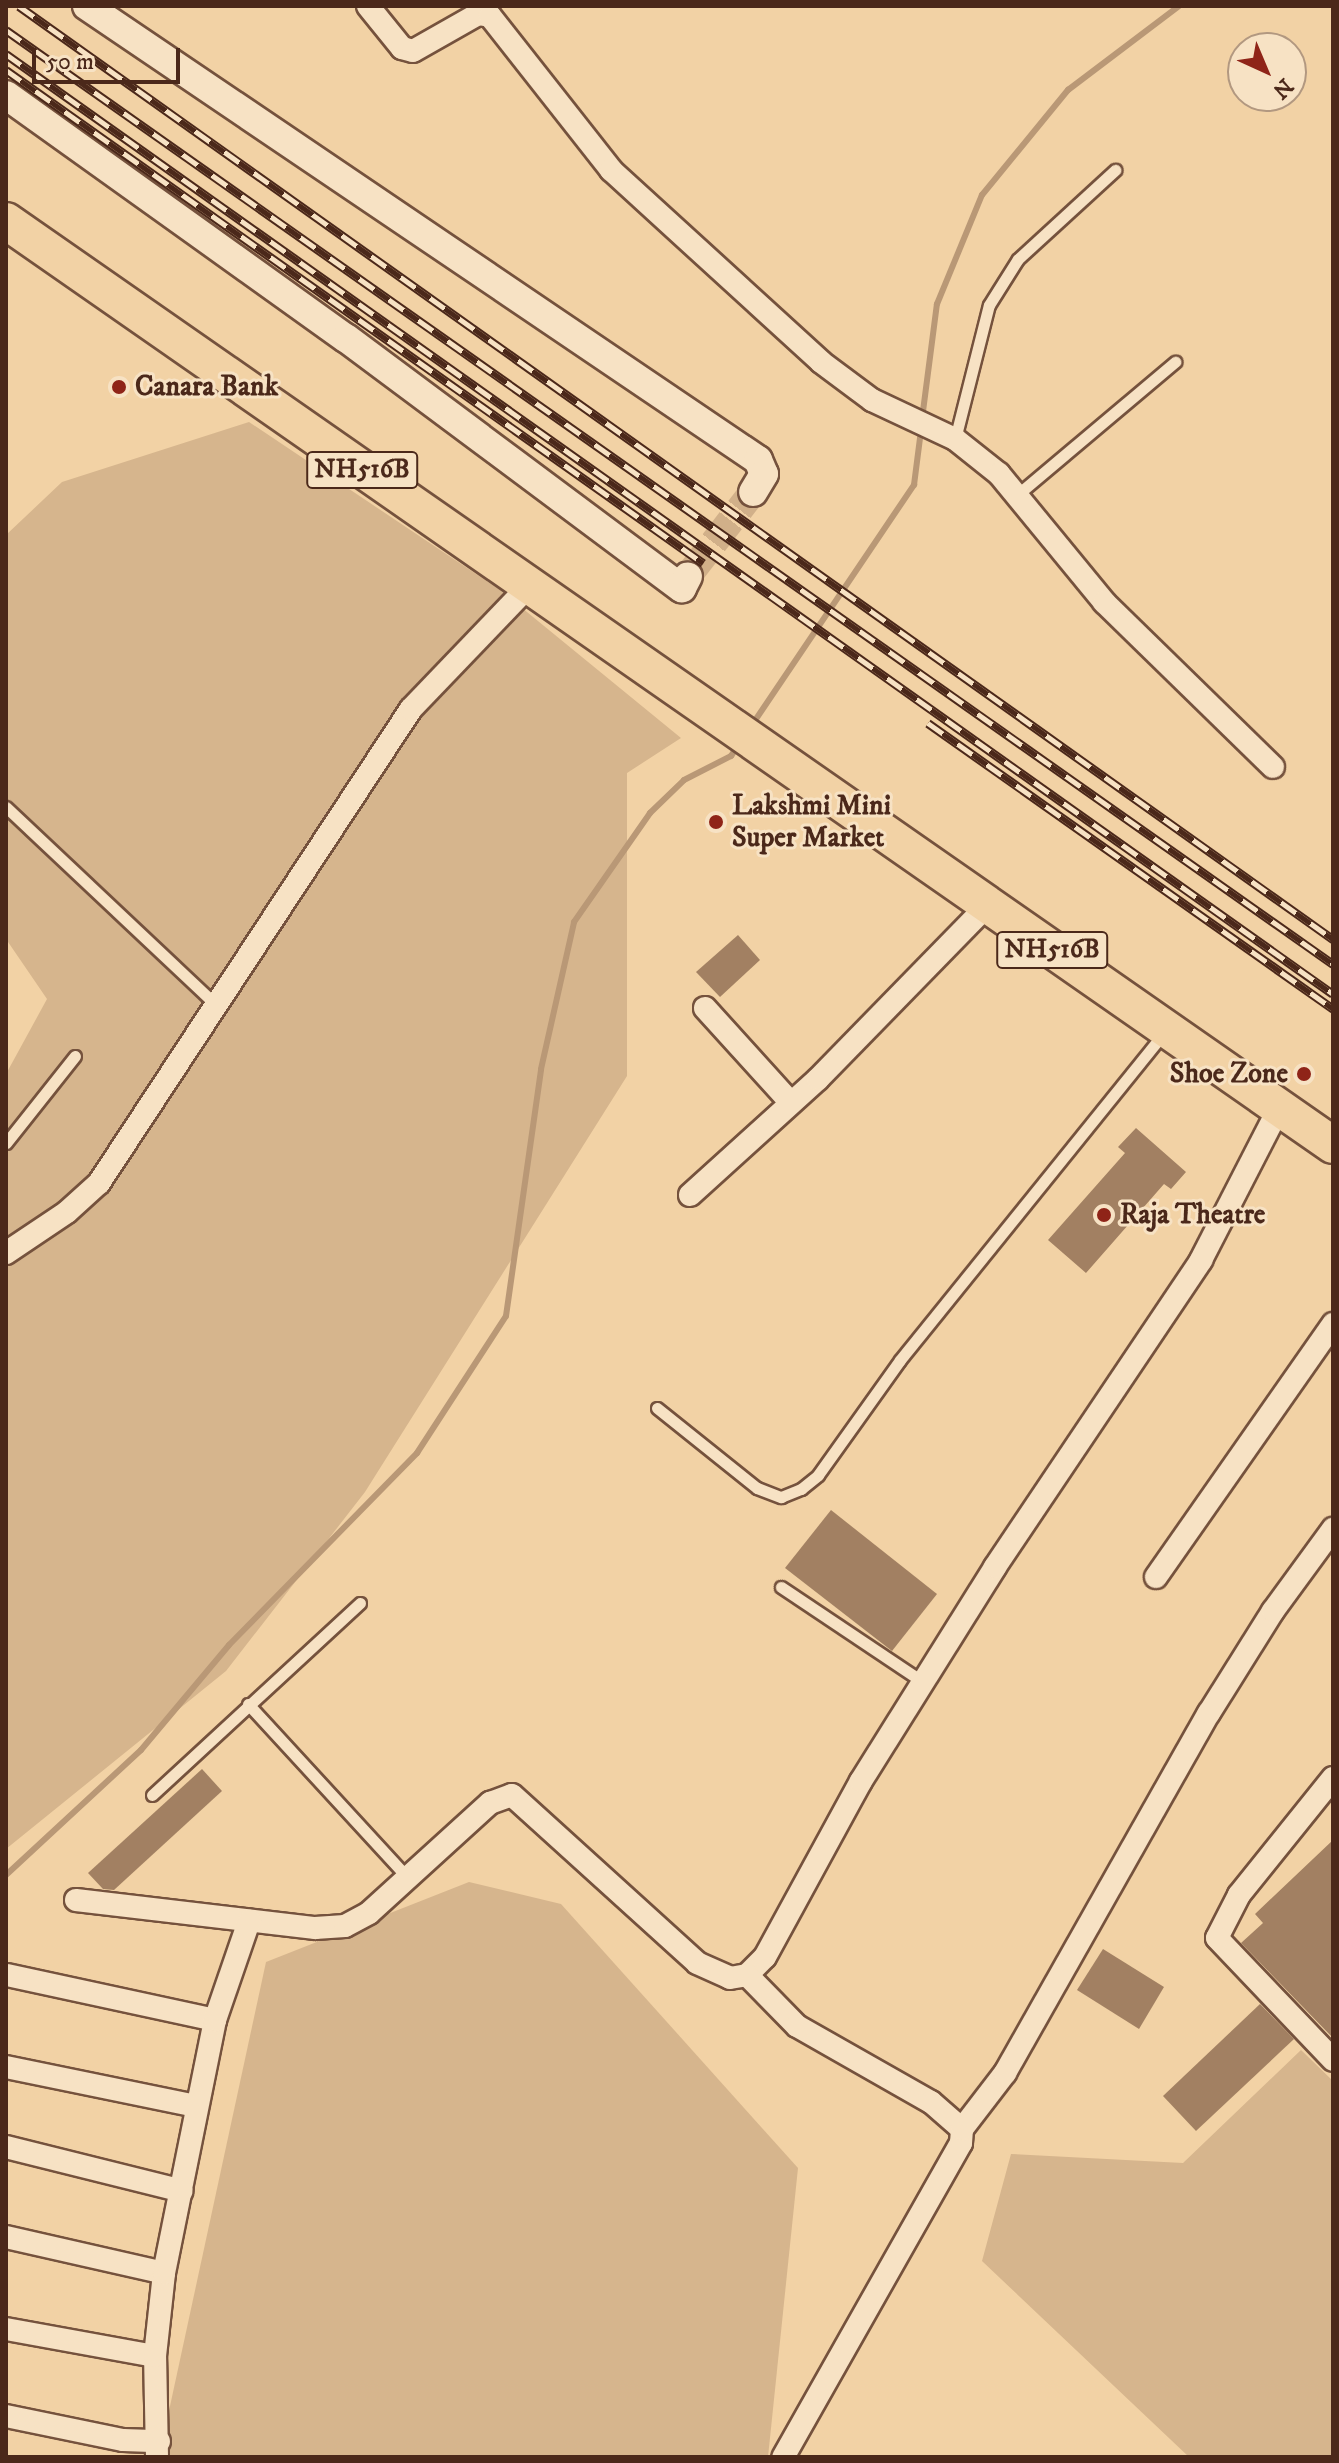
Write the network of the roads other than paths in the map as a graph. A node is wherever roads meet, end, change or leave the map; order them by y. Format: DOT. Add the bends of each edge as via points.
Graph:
graph roads {
  1 [pos="87,6"];
  2 [pos="368,6"];
  3 [pos="6,95"];
  4 [pos="1115,170"];
  5 [pos="6,221"];
  6 [pos="1175,362"];
  7 [pos="946,435"];
  8 [pos="753,492"];
  9 [pos="1017,495"];
  10 [pos="688,576"];
  11 [pos="531,584"];
  12 [pos="1273,767"];
  13 [pos="6,807"];
  14 [pos="987,906"];
  15 [pos="219,1007"];
  16 [pos="705,1008"];
  17 [pos="1167,1029"];
  18 [pos="75,1056"];
  19 [pos="791,1103"];
  20 [pos="1279,1108"];
  21 [pos="6,1143"];
  22 [pos="1333,1145"];
  23 [pos="690,1195"];
  24 [pos="6,1253"];
  25 [pos="1333,1324"];
  26 [pos="657,1408"];
  27 [pos="1333,1529"];
  28 [pos="1156,1577"];
  29 [pos="781,1587"];
  30 [pos="360,1603"];
  31 [pos="923,1682"];
  32 [pos="248,1704"];
  33 [pos="1333,1778"];
  34 [pos="152,1795"];
  35 [pos="407,1877"];
  36 [pos="76,1900"];
  37 [pos="249,1921"];
  38 [pos="7,1975"];
  39 [pos="747,1975"];
  40 [pos="215,2020"];
  41 [pos="1333,2060"];
  42 [pos="6,2067"];
  43 [pos="196,2106"];
  44 [pos="962,2129"];
  45 [pos="6,2147"];
  46 [pos="182,2191"];
  47 [pos="6,2237"];
  48 [pos="164,2273"];
  49 [pos="6,2329"];
  50 [pos="155,2356"];
  51 [pos="6,2416"];
  52 [pos="158,2449"];
  53 [pos="783,2457"];
  1 -- 8 [label="street" via="758,460 764,474"];
  2 -- 7 [label="street" via="402,48 413,51 478,14 490,16 611,170 821,362 872,400"];
  3 -- 10 [label="street" via="682,588"];
  4 -- 7 [label="lane" via="1018,259 989,305"];
  5 -- 11 [label="highway, NH516B"];
  6 -- 9 [label="lane"];
  7 -- 9 [label="street"];
  9 -- 12 [label="street" via="1142,643"];
  11 -- 14 [label="highway, NH516B"];
  11 -- 15 [label="street" via="411,709"];
  13 -- 15 [label="lane"];
  14 -- 17 [label="highway, NH516B"];
  14 -- 19 [label="street"];
  15 -- 24 [label="street" via="99,1183"];
  16 -- 19 [label="street"];
  17 -- 20 [label="highway, NH516B"];
  17 -- 26 [label="lane" via="900,1360 818,1475 801,1489 781,1497 757,1488"];
  18 -- 21 [label="lane"];
  19 -- 23 [label="street"];
  20 -- 22 [label="highway, NH516B"];
  20 -- 31 [label="street" via="1201,1260 1114,1384"];
  25 -- 28 [label="street"];
  27 -- 44 [label="street" via="1209,1713 1005,2073"];
  29 -- 31 [label="lane"];
  30 -- 32 [label="lane"];
  31 -- 39 [label="street" via="861,1781 765,1957"];
  32 -- 34 [label="lane"];
  32 -- 35 [label="lane"];
  33 -- 41 [label="street" via="1239,1895 1217,1938"];
  35 -- 37 [label="street" via="369,1913 345,1926"];
  35 -- 39 [label="street" via="490,1803 512,1795 697,1963 730,1978"];
  36 -- 37 [label="street"];
  37 -- 40 [label="street"];
  38 -- 40 [label="street"];
  39 -- 44 [label="street" via="797,2026 931,2102"];
  40 -- 43 [label="street"];
  42 -- 43 [label="street"];
  43 -- 46 [label="street"];
  44 -- 53 [label="street" via="961,2143"];
  45 -- 46 [label="street"];
  46 -- 48 [label="street"];
  47 -- 48 [label="street"];
  48 -- 50 [label="street"];
  49 -- 50 [label="street"];
  50 -- 52 [label="street"];
  51 -- 52 [label="street"];
}
